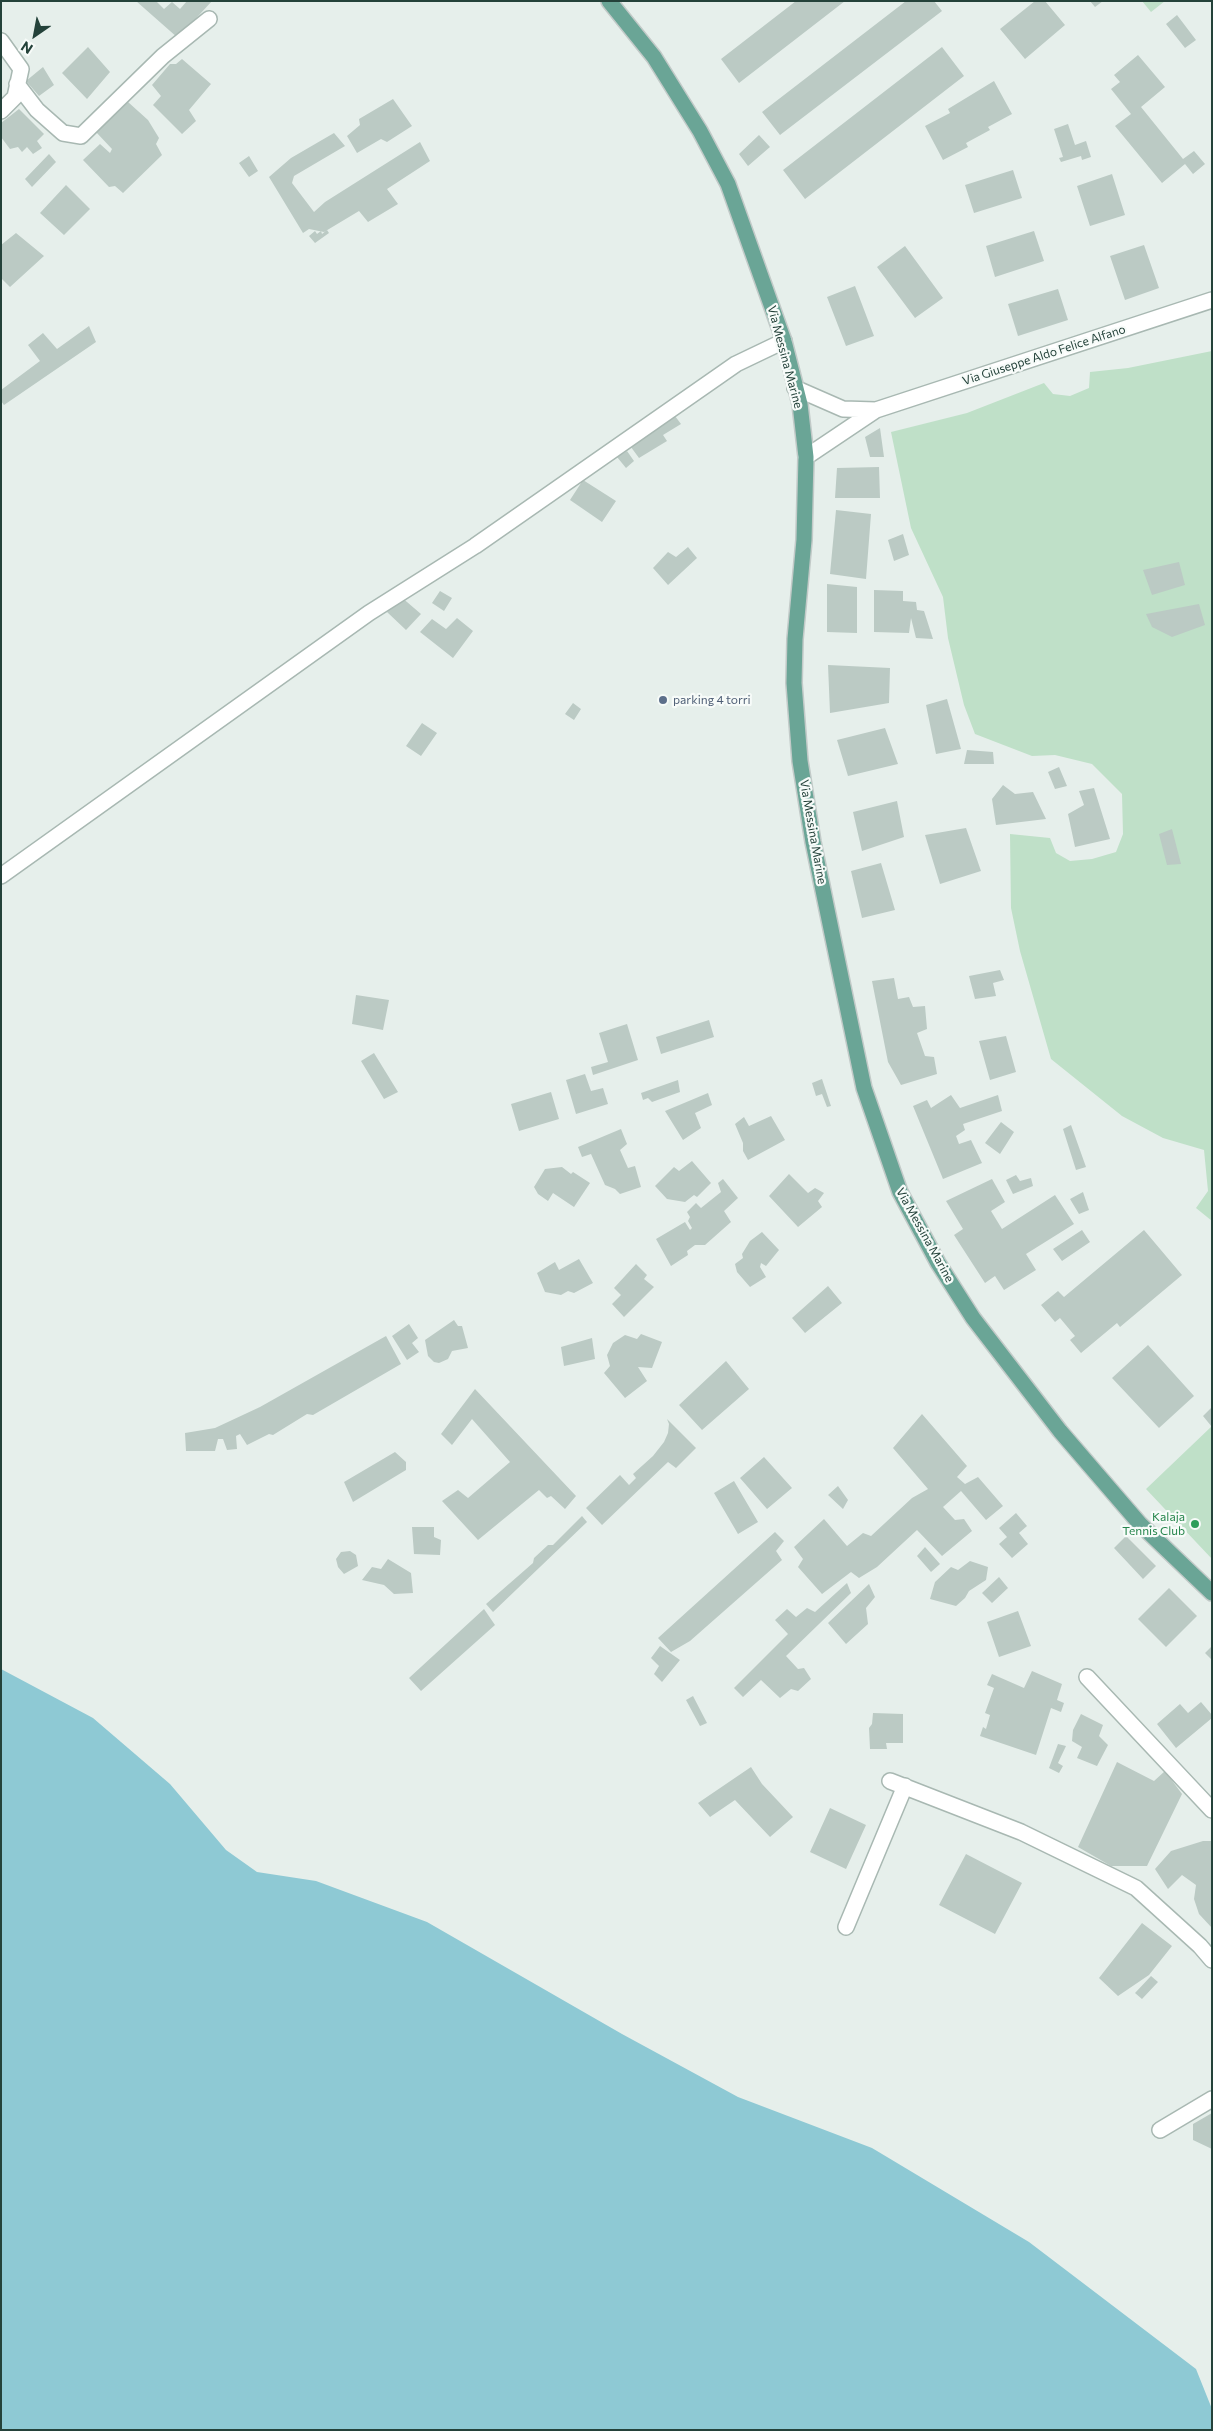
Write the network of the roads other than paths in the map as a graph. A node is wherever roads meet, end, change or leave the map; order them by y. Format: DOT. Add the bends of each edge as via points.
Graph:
graph roads {
  1 [pos="609,1"];
  2 [pos="209,19"];
  3 [pos="1,41"];
  4 [pos="18,84"];
  5 [pos="1,111"];
  6 [pos="1212,300"];
  7 [pos="784,341"];
  8 [pos="796,388"];
  9 [pos="876,410"];
  10 [pos="806,457"];
  11 [pos="1,876"];
  12 [pos="1212,1592"];
  13 [pos="1088,1677"];
  14 [pos="890,1781"];
  15 [pos="905,1786"];
  16 [pos="1212,1810"];
  17 [pos="846,1927"];
  18 [pos="1212,1960"];
  19 [pos="1212,2099"];
  20 [pos="1160,2130"];
  1 -- 7 [label="main road, Via Messina Marine" via="654,57 728,184"];
  2 -- 4 [label="street" via="163,56 81,136 63,133 37,110"];
  3 -- 4 [label="street" via="21,69"];
  4 -- 5 [label="street" via="15,97"];
  6 -- 9 [label="street, Via Giuseppe Aldo Felice Alfano"];
  7 -- 8 [label="main road, Via Messina Marine"];
  7 -- 11 [label="street" via="736,364 475,546 369,613"];
  8 -- 9 [label="street, Via Giuseppe Aldo Felice Alfano" via="843,409"];
  8 -- 10 [label="main road, Via Messina Marine"];
  9 -- 10 [label="street, Via Giuseppe Aldo Felice Alfano"];
  10 -- 12 [label="main road, Via Messina Marine" via="804,540 795,639 800,761 813,842 864,1088 900,1192 972,1318 1060,1431 1140,1524"];
  13 -- 16 [label="street"];
  14 -- 15 [label="street"];
  15 -- 17 [label="street"];
  15 -- 18 [label="street" via="1021,1832 1136,1888"];
  19 -- 20 [label="street"];
}
